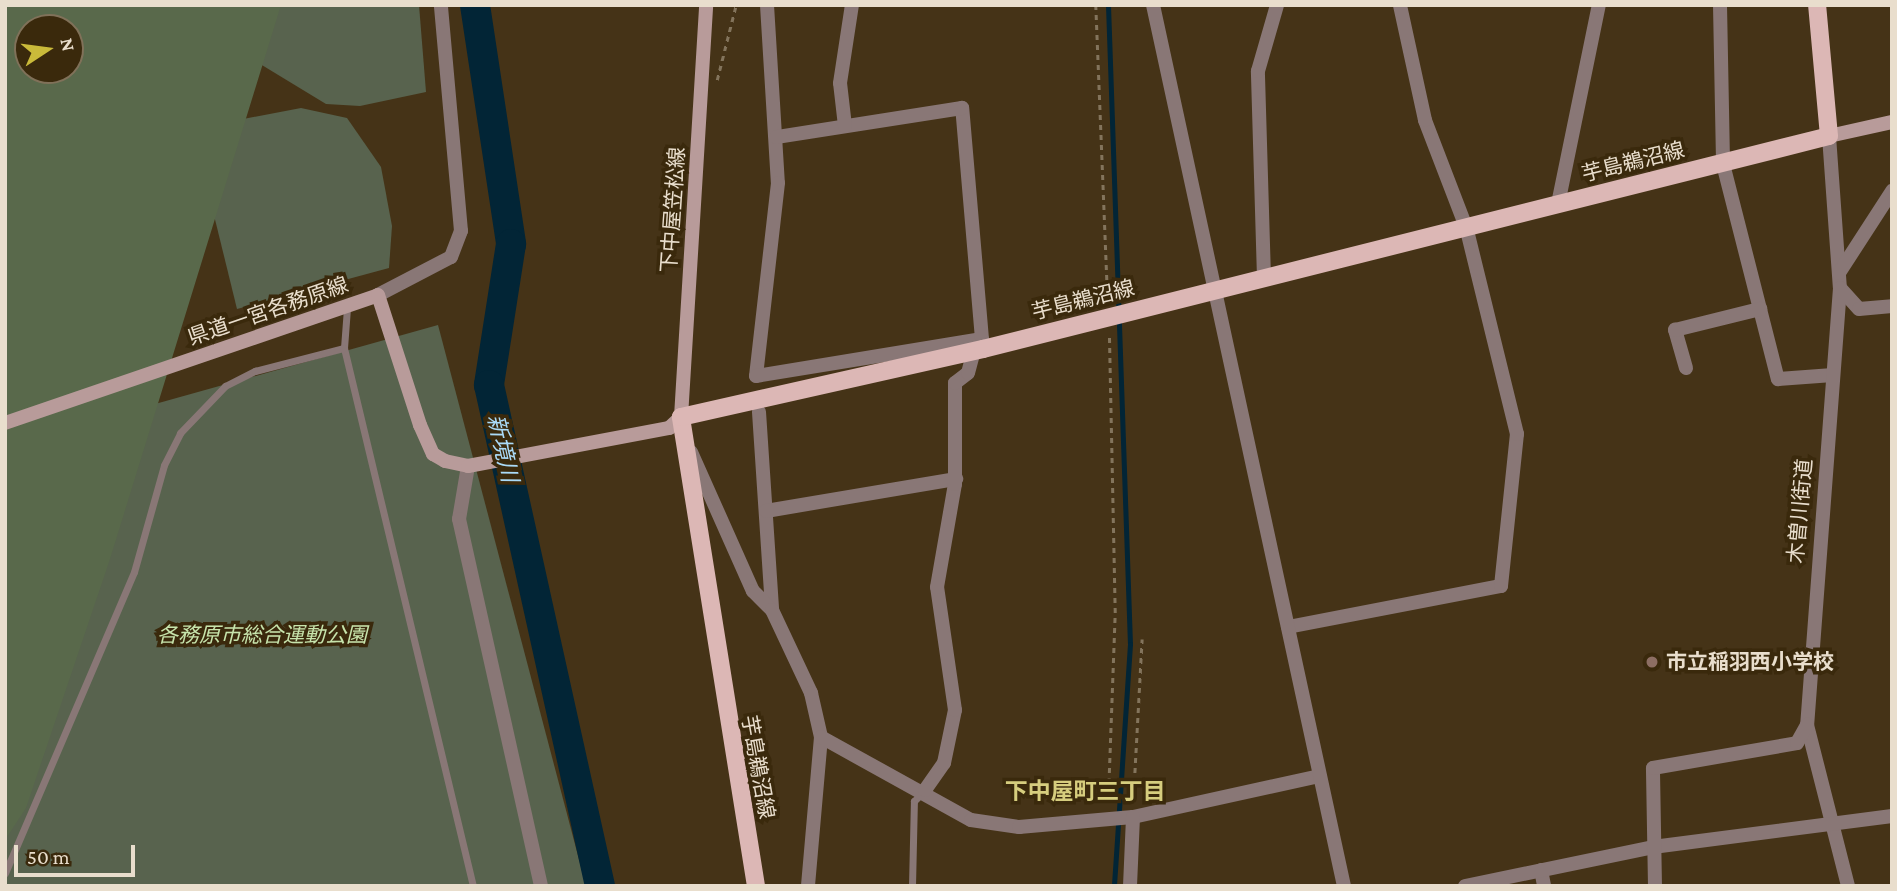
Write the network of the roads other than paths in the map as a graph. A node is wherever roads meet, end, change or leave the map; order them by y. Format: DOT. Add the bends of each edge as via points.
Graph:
graph roads {
  1 [pos="441,5"];
  2 [pos="706,5"];
  3 [pos="766,5"];
  4 [pos="852,5"];
  5 [pos="1153,5"];
  6 [pos="1277,5"];
  7 [pos="1400,5"];
  8 [pos="1599,5"];
  9 [pos="1720,5"];
  10 [pos="1817,5"];
  11 [pos="1892,122"];
  12 [pos="845,127"];
  13 [pos="1829,136"];
  14 [pos="776,137"];
  15 [pos="1723,164"];
  16 [pos="1892,191"];
  17 [pos="1558,204"];
  18 [pos="1466,227"];
  19 [pos="1264,278"];
  20 [pos="1839,281"];
  21 [pos="1215,290"];
  22 [pos="378,295"];
  23 [pos="1892,306"];
  24 [pos="347,308"];
  25 [pos="1760,309"];
  26 [pos="980,346"];
  27 [pos="344,348"];
  28 [pos="1686,368"];
  29 [pos="1833,375"];
  30 [pos="759,412"];
  31 [pos="681,417"];
  32 [pos="5,423"];
  33 [pos="680,440"];
  34 [pos="468,466"];
  35 [pos="956,479"];
  36 [pos="766,511"];
  37 [pos="772,610"];
  38 [pos="1287,627"];
  39 [pos="1807,725"];
  40 [pos="821,737"];
  41 [pos="1320,776"];
  42 [pos="925,790"];
  43 [pos="1892,816"];
  44 [pos="1120,817"];
  45 [pos="1831,824"];
  46 [pos="1653,847"];
  47 [pos="1541,870"];
  48 [pos="5,873"];
  49 [pos="473,886"];
  50 [pos="541,886"];
  51 [pos="756,886"];
  52 [pos="808,886"];
  53 [pos="912,886"];
  54 [pos="1130,886"];
  55 [pos="1344,886"];
  56 [pos="1465,886"];
  57 [pos="1544,886"];
  58 [pos="1655,886"];
  59 [pos="1849,886"];
  1 -- 22 [label="street" via="461,231 451,257"];
  2 -- 31 [label="main road, 下中屋笠松線"];
  3 -- 14 [label="street" via="768,89"];
  4 -- 12 [label="street" via="840,83"];
  5 -- 21 [label="street"];
  6 -- 19 [label="street" via="1258,71"];
  7 -- 18 [label="street" via="1425,120"];
  8 -- 17 [label="street"];
  9 -- 15 [label="street"];
  10 -- 13 [label="main road"];
  11 -- 13 [label="main road"];
  12 -- 14 [label="street"];
  12 -- 26 [label="street" via="962,108"];
  13 -- 15 [label="main road, 芋島鵜沼線"];
  13 -- 20 [label="street, 木曽川街道"];
  14 -- 26 [label="street" via="779,183 756,376"];
  15 -- 17 [label="main road, 芋島鵜沼線"];
  15 -- 25 [label="street"];
  16 -- 20 [label="street"];
  17 -- 18 [label="main road, 芋島鵜沼線"];
  18 -- 19 [label="main road, 芋島鵜沼線"];
  18 -- 38 [label="street" via="1517,434 1501,586"];
  19 -- 21 [label="main road, 芋島鵜沼線"];
  20 -- 23 [label="street" via="1859,309"];
  20 -- 29 [label="street, 木曽川街道"];
  21 -- 26 [label="main road, 芋島鵜沼線"];
  21 -- 38 [label="street"];
  22 -- 24 [label="main road, 県道一宮各務原線"];
  22 -- 34 [label="main road, 県道一宮各務原線" via="433,454"];
  24 -- 27 [label="lane" via="341,323"];
  24 -- 32 [label="main road, 県道一宮各務原線"];
  25 -- 28 [label="street" via="1675,330"];
  25 -- 29 [label="street" via="1778,379"];
  26 -- 31 [label="main road, 芋島鵜沼線"];
  26 -- 35 [label="street" via="968,373 956,383"];
  27 -- 48 [label="lane" via="235,381 180,433 164,465 134,572"];
  27 -- 49 [label="lane"];
  29 -- 39 [label="street, 木曽川街道"];
  30 -- 36 [label="street"];
  31 -- 33 [label="main road, 芋島鵜沼線"];
  31 -- 34 [label="main road, 県道一宮各務原線" via="669,428 589,447"];
  33 -- 37 [label="street" via="753,591"];
  33 -- 51 [label="main road, 芋島鵜沼線"];
  34 -- 50 [label="street" via="459,519"];
  35 -- 36 [label="street"];
  35 -- 42 [label="street" via="937,587 955,710 944,763"];
  36 -- 37 [label="street"];
  37 -- 40 [label="street" via="806,678"];
  38 -- 41 [label="street"];
  39 -- 45 [label="street, 木曽川街道"];
  39 -- 46 [label="street" via="1797,743 1653,768"];
  40 -- 42 [label="street"];
  40 -- 52 [label="street"];
  41 -- 44 [label="street"];
  41 -- 55 [label="street"];
  42 -- 44 [label="street" via="971,820 1019,827"];
  42 -- 53 [label="lane" via="914,801"];
  43 -- 45 [label="street"];
  44 -- 54 [label="street"];
  45 -- 46 [label="street"];
  45 -- 59 [label="street, 木曽川街道"];
  46 -- 47 [label="street"];
  46 -- 58 [label="street"];
  47 -- 56 [label="street"];
  47 -- 57 [label="street"];
}
